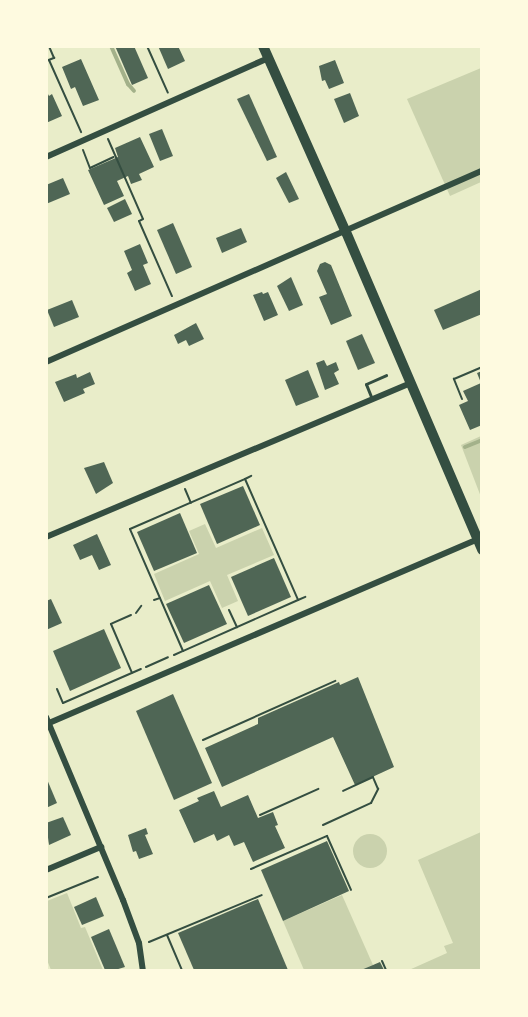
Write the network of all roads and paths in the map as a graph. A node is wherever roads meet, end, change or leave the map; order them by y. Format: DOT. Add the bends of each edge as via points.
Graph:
graph roads {
  1 [pos="49,46"];
  2 [pos="147,46"];
  3 [pos="262,46"];
  4 [pos="268,58"];
  5 [pos="48,61"];
  6 [pos="171,101"];
  7 [pos="104,131"];
  8 [pos="82,141"];
  9 [pos="115,156"];
  10 [pos="46,157"];
  11 [pos="482,171"];
  12 [pos="346,232"];
  13 [pos="176,306"];
  14 [pos="46,363"];
  15 [pos="482,367"];
  16 [pos="386,375"];
  17 [pos="411,383"];
  18 [pos="372,399"];
  19 [pos="462,399"];
  20 [pos="251,476"];
  21 [pos="245,479"];
  22 [pos="184,486"];
  23 [pos="191,502"];
  24 [pos="46,537"];
  25 [pos="479,545"];
  26 [pos="305,597"];
  27 [pos="160,598"];
  28 [pos="154,600"];
  29 [pos="298,600"];
  30 [pos="141,606"];
  31 [pos="229,610"];
  32 [pos="136,613"];
  33 [pos="131,615"];
  34 [pos="237,627"];
  35 [pos="183,651"];
  36 [pos="174,655"];
  37 [pos="168,657"];
  38 [pos="146,667"];
  39 [pos="141,669"];
  40 [pos="132,673"];
  41 [pos="335,681"];
  42 [pos="57,689"];
  43 [pos="48,720"];
  44 [pos="203,740"];
  45 [pos="318,789"];
  46 [pos="343,791"];
  47 [pos="260,815"];
  48 [pos="322,825"];
  49 [pos="101,847"];
  50 [pos="250,869"];
  51 [pos="46,870"];
  52 [pos="98,877"];
  53 [pos="351,891"];
  54 [pos="262,895"];
  55 [pos="46,898"];
  56 [pos="167,935"];
  57 [pos="148,942"];
  58 [pos="382,961"];
  59 [pos="143,970"];
  60 [pos="182,970"];
  61 [pos="386,970"];
  1 -- 5 [label="path" via="54,58"];
  2 -- 6 [label="path"];
  3 -- 4 [label="main road"];
  4 -- 6 [label="street"];
  4 -- 12 [label="main road"];
  5 -- 8 [label="path"];
  6 -- 7 [label="street"];
  7 -- 8 [label="street"];
  7 -- 9 [label="path"];
  8 -- 9 [label="path" via="90,168"];
  8 -- 10 [label="street"];
  9 -- 13 [label="path"];
  11 -- 12 [label="street"];
  12 -- 13 [label="street"];
  12 -- 17 [label="main road"];
  13 -- 14 [label="street"];
  15 -- 19 [label="path" via="453,380"];
  16 -- 18 [label="lane" via="366,384"];
  17 -- 18 [label="street"];
  17 -- 25 [label="main road"];
  18 -- 24 [label="street"];
  20 -- 21 [label="path"];
  21 -- 23 [label="path"];
  21 -- 29 [label="path"];
  22 -- 23 [label="path"];
  23 -- 27 [label="path" via="130,530"];
  25 -- 43 [label="street"];
  26 -- 29 [label="path"];
  27 -- 28 [label="path"];
  27 -- 35 [label="path"];
  29 -- 34 [label="path"];
  30 -- 32 [label="path"];
  31 -- 34 [label="path"];
  33 -- 40 [label="path" via="111,624"];
  34 -- 35 [label="path"];
  35 -- 36 [label="path"];
  37 -- 38 [label="path"];
  39 -- 40 [label="path"];
  40 -- 42 [label="path" via="63,703"];
  41 -- 44 [label="path"];
  43 -- 49 [label="street"];
  45 -- 47 [label="path"];
  46 -- 48 [label="path" via="373,777 378,789 370,803"];
  49 -- 51 [label="street"];
  49 -- 59 [label="street" via="139,943"];
  50 -- 53 [label="path" via="327,836"];
  52 -- 55 [label="path"];
  54 -- 56 [label="path"];
  56 -- 57 [label="path"];
  56 -- 60 [label="path"];
  58 -- 61 [label="path"];
}
